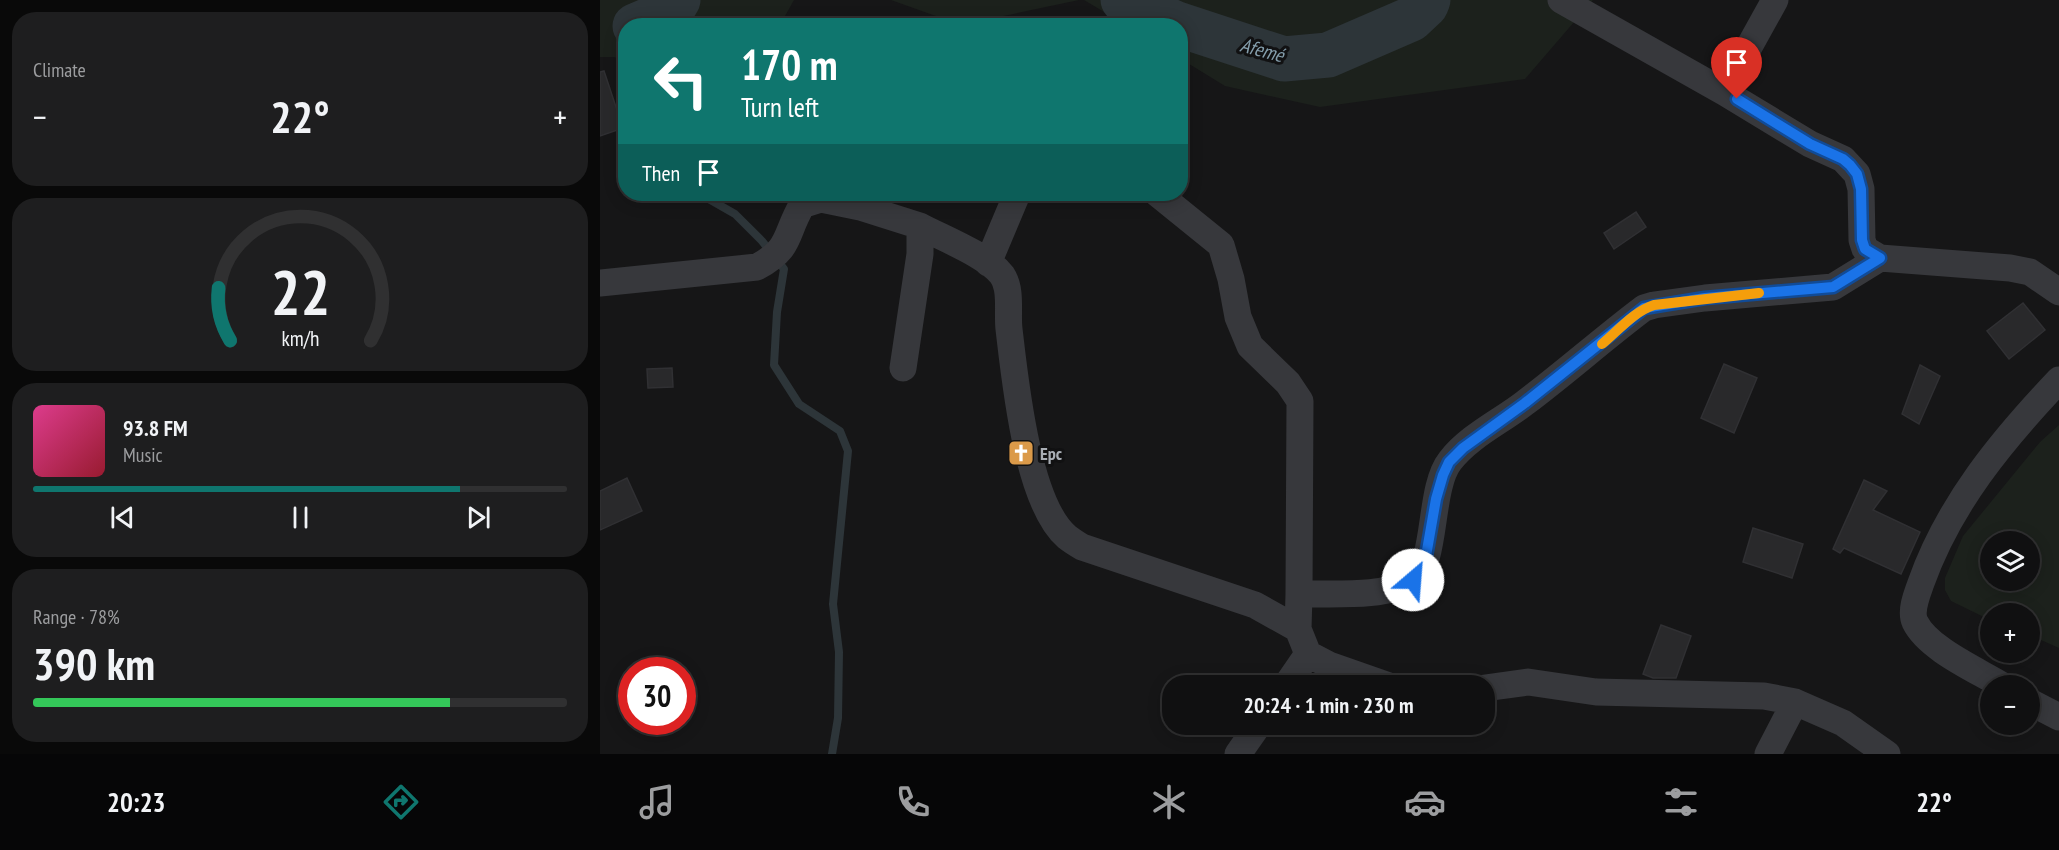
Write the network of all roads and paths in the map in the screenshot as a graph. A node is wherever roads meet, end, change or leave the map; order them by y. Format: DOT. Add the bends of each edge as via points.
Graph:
graph roads {
  1 [pos="1561,0"];
  2 [pos="1775,0"];
  3 [pos="1724,92"];
  4 [pos="815,201"];
  5 [pos="831,201"];
  6 [pos="1014,201"];
  7 [pos="1167,201"];
  8 [pos="920,226"];
  9 [pos="1880,258"];
  10 [pos="988,263"];
  11 [pos="600,283"];
  12 [pos="2059,292"];
  13 [pos="903,368"];
  14 [pos="2059,380"];
  15 [pos="1299,594"];
  16 [pos="1298,629"];
  17 [pos="1308,654"];
  18 [pos="1294,675"];
  19 [pos="1358,675"];
  20 [pos="1985,675"];
  21 [pos="1495,687"];
  22 [pos="1795,702"];
  23 [pos="2040,707"];
  24 [pos="2059,717"];
  25 [pos="1251,735"];
  26 [pos="1238,754"];
  27 [pos="1768,754"];
  28 [pos="1887,754"];
  1 -- 3 [label="street"];
  2 -- 3 [label="street"];
  3 -- 9 [label="street" via="1850,165 1861,189 1862,240 1865,249"];
  4 -- 11 [label="street" via="802,205 784,246 757,267"];
  5 -- 8 [label="street"];
  6 -- 10 [label="street"];
  7 -- 15 [label="street" via="1221,245 1238,317 1250,346 1288,383 1300,401"];
  8 -- 10 [label="street"];
  8 -- 13 [label="street" via="920,254"];
  9 -- 12 [label="street" via="2010,268 2030,272"];
  9 -- 15 [label="street" via="1833,287 1705,298 1644,308 1449,462 1436,499 1426,556 1421,572 1413,580 1371,592"];
  10 -- 16 [label="street" via="1007,285 1017,396 1040,494 1066,537 1082,547 1255,605"];
  14 -- 20 [label="street" via="1985,465 1944,528 1917,595 1914,619 1929,641"];
  15 -- 16 [label="street"];
  16 -- 17 [label="street"];
  17 -- 18 [label="street"];
  17 -- 19 [label="street"];
  21 -- 22 [label="street" via="1528,682 1596,692 1764,696"];
  22 -- 27 [label="street"];
  22 -- 28 [label="street" via="1843,723"];
  23 -- 24 [label="street"];
  25 -- 26 [label="street"];
}
